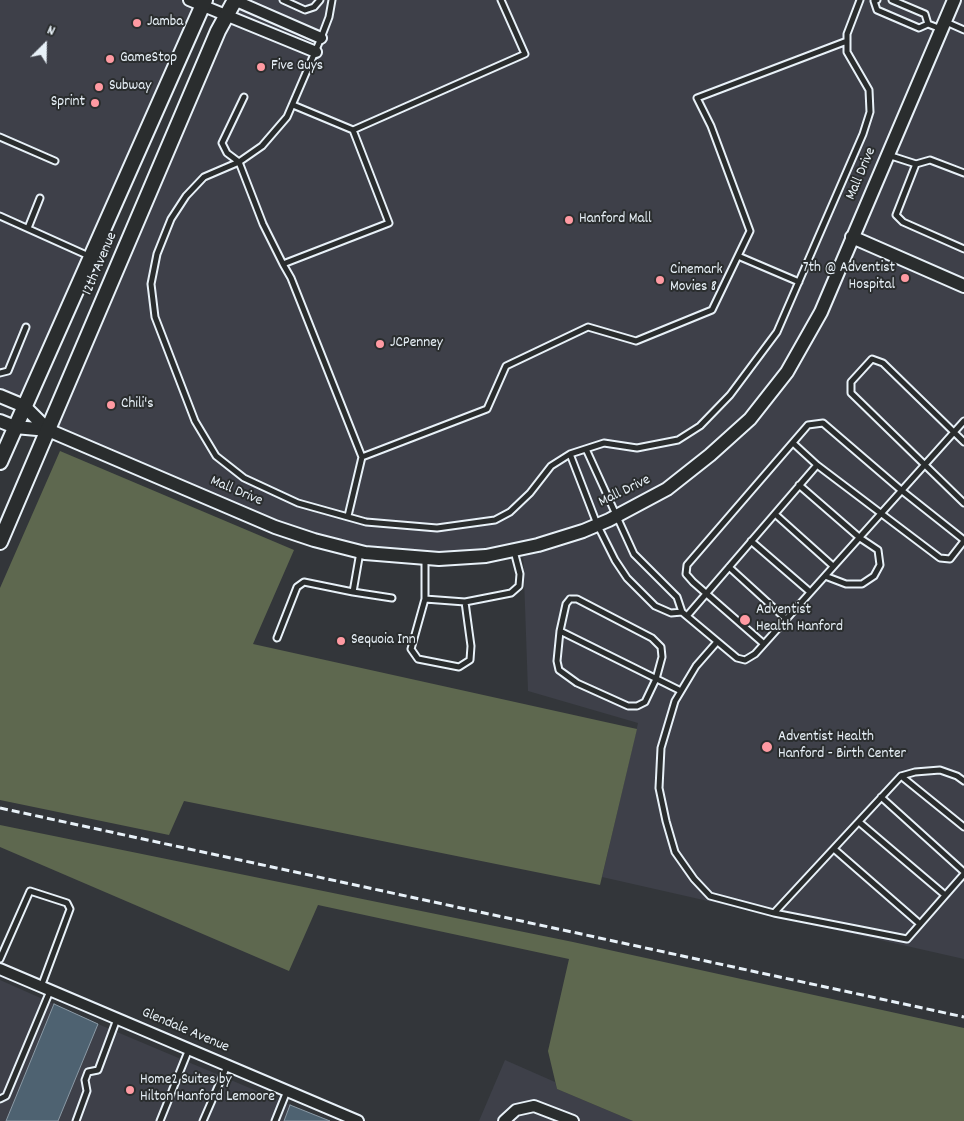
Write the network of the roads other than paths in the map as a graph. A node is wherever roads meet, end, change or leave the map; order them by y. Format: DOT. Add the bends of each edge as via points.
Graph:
graph roads {
  1 [pos="234,0"];
  2 [pos="283,0"];
  3 [pos="320,0"];
  4 [pos="332,0"];
  5 [pos="501,0"];
  6 [pos="860,0"];
  7 [pos="874,0"];
  8 [pos="892,0"];
  9 [pos="954,0"];
  10 [pos="198,2"];
  11 [pos="227,15"];
  12 [pos="928,24"];
  13 [pos="944,25"];
  14 [pos="964,30"];
  15 [pos="322,38"];
  16 [pos="847,41"];
  17 [pos="316,52"];
  18 [pos="244,97"];
  19 [pos="293,105"];
  20 [pos="353,130"];
  21 [pos="0,137"];
  22 [pos="888,155"];
  23 [pos="55,161"];
  24 [pos="239,162"];
  25 [pos="916,164"];
  26 [pos="964,173"];
  27 [pos="40,198"];
  28 [pos="0,216"];
  29 [pos="28,228"];
  30 [pos="852,237"];
  31 [pos="964,249"];
  32 [pos="738,256"];
  33 [pos="92,257"];
  34 [pos="283,264"];
  35 [pos="799,282"];
  36 [pos="964,286"];
  37 [pos="26,327"];
  38 [pos="0,373"];
  39 [pos="0,396"];
  40 [pos="24,406"];
  41 [pos="0,421"];
  42 [pos="964,421"];
  43 [pos="15,427"];
  44 [pos="48,430"];
  45 [pos="953,432"];
  46 [pos="793,442"];
  47 [pos="964,442"];
  48 [pos="586,449"];
  49 [pos="570,454"];
  50 [pos="362,457"];
  51 [pos="0,462"];
  52 [pos="924,464"];
  53 [pos="817,465"];
  54 [pos="799,486"];
  55 [pos="901,490"];
  56 [pos="964,503"];
  57 [pos="880,513"];
  58 [pos="617,514"];
  59 [pos="775,514"];
  60 [pos="348,516"];
  61 [pos="597,524"];
  62 [pos="860,538"];
  63 [pos="751,541"];
  64 [pos="964,541"];
  65 [pos="0,542"];
  66 [pos="514,550"];
  67 [pos="360,552"];
  68 [pos="424,558"];
  69 [pos="834,566"];
  70 [pos="729,567"];
  71 [pos="825,576"];
  72 [pos="353,592"];
  73 [pos="810,592"];
  74 [pos="706,593"];
  75 [pos="392,598"];
  76 [pos="425,599"];
  77 [pos="465,602"];
  78 [pos="684,614"];
  79 [pos="786,619"];
  80 [pos="560,631"];
  81 [pos="277,638"];
  82 [pos="717,642"];
  83 [pos="764,644"];
  84 [pos="656,679"];
  85 [pos="681,692"];
  86 [pos="901,776"];
  87 [pos="964,781"];
  88 [pos="881,797"];
  89 [pos="858,822"];
  90 [pos="964,827"];
  91 [pos="834,849"];
  92 [pos="964,873"];
  93 [pos="945,895"];
  94 [pos="774,913"];
  95 [pos="920,924"];
  96 [pos="0,959"];
  97 [pos="0,970"];
  98 [pos="45,989"];
  99 [pos="117,1019"];
  100 [pos="189,1049"];
  101 [pos="227,1066"];
  102 [pos="288,1091"];
  103 [pos="0,1099"];
  104 [pos="76,1121"];
  105 [pos="160,1121"];
  106 [pos="203,1121"];
  107 [pos="275,1121"];
  108 [pos="358,1121"];
  109 [pos="504,1121"];
  110 [pos="573,1121"];
  1 -- 11 [label="main road, 12th Avenue"];
  1 -- 15 [label="street"];
  2 -- 3 [label="lane" via="306,10"];
  4 -- 15 [label="lane"];
  5 -- 20 [label="lane" via="525,54"];
  6 -- 16 [label="lane"];
  7 -- 12 [label="lane" via="877,10 919,28"];
  8 -- 12 [label="lane" via="925,14"];
  9 -- 13 [label="street, Mall Drive"];
  10 -- 11 [label="street"];
  10 -- 33 [label="main road, 12th Avenue"];
  11 -- 17 [label="street"];
  11 -- 44 [label="main road, 12th Avenue"];
  12 -- 13 [label="lane"];
  13 -- 14 [label="lane"];
  13 -- 22 [label="street, Mall Drive"];
  15 -- 17 [label="lane"];
  16 -- 32 [label="lane" via="697,98 711,126 750,231"];
  16 -- 35 [label="lane" via="848,52 869,90 870,112"];
  17 -- 19 [label="lane"];
  18 -- 24 [label="lane" via="222,143 227,153"];
  19 -- 20 [label="lane"];
  19 -- 24 [label="lane" via="266,143"];
  20 -- 34 [label="lane" via="389,223"];
  21 -- 23 [label="lane"];
  22 -- 25 [label="lane"];
  22 -- 30 [label="street, Mall Drive"];
  24 -- 34 [label="lane" via="263,224"];
  24 -- 60 [label="lane" via="204,177 170,219 157,254 151,284 155,317 195,421 216,456 244,478 298,503"];
  25 -- 26 [label="lane" via="930,160"];
  25 -- 31 [label="lane" via="896,215 898,219"];
  27 -- 29 [label="lane"];
  28 -- 29 [label="lane"];
  29 -- 33 [label="lane"];
  30 -- 36 [label="street"];
  30 -- 58 [label="street, Mall Drive" via="801,351 756,412 680,479 632,509"];
  32 -- 35 [label="lane"];
  32 -- 50 [label="lane" via="712,310 636,341 588,327 506,366 487,409"];
  33 -- 40 [label="main road, 12th Avenue"];
  34 -- 50 [label="lane" via="292,278"];
  35 -- 48 [label="lane" via="777,332 730,395 700,426 678,440 659,445 636,448 604,443"];
  37 -- 38 [label="lane" via="8,371"];
  39 -- 40 [label="street"];
  40 -- 43 [label="main road, 12th Avenue"];
  40 -- 44 [label="street, Mall Drive"];
  41 -- 43 [label="street, Mall Drive"];
  42 -- 45 [label="lane"];
  43 -- 44 [label="street, Mall Drive"];
  43 -- 51 [label="main road, 12th Avenue"];
  44 -- 65 [label="main road, 12th Avenue"];
  44 -- 67 [label="street, Mall Drive" via="274,527"];
  45 -- 47 [label="lane"];
  45 -- 52 [label="lane"];
  45 -- 52 [label="lane" via="883,363 872,360 851,382 851,393"];
  46 -- 53 [label="lane"];
  46 -- 55 [label="lane" via="808,425 823,423"];
  46 -- 74 [label="lane" via="687,565 686,574"];
  48 -- 49 [label="lane"];
  48 -- 58 [label="lane"];
  49 -- 60 [label="lane" via="551,466 510,512 495,520 438,528 366,522"];
  49 -- 61 [label="lane"];
  50 -- 60 [label="lane"];
  52 -- 55 [label="lane"];
  52 -- 56 [label="lane"];
  53 -- 54 [label="lane"];
  53 -- 57 [label="lane"];
  54 -- 59 [label="lane"];
  54 -- 62 [label="lane"];
  55 -- 57 [label="lane"];
  55 -- 64 [label="lane"];
  57 -- 62 [label="lane"];
  57 -- 64 [label="lane" via="940,558 950,559"];
  58 -- 61 [label="street, Mall Drive"];
  58 -- 78 [label="lane" via="634,554 677,597"];
  59 -- 63 [label="lane"];
  59 -- 69 [label="lane"];
  61 -- 66 [label="street, Mall Drive"];
  61 -- 78 [label="lane" via="614,560 627,578 655,606"];
  62 -- 69 [label="lane"];
  62 -- 71 [label="lane" via="878,550 880,564 874,576 862,584 846,584"];
  63 -- 70 [label="lane"];
  63 -- 73 [label="lane"];
  66 -- 68 [label="street, Mall Drive" via="469,558"];
  66 -- 77 [label="lane" via="520,574 519,586 511,593"];
  67 -- 68 [label="street, Mall Drive"];
  67 -- 72 [label="lane"];
  68 -- 76 [label="lane"];
  69 -- 71 [label="lane"];
  70 -- 74 [label="lane"];
  70 -- 79 [label="lane"];
  71 -- 73 [label="lane"];
  72 -- 75 [label="lane"];
  72 -- 81 [label="lane" via="304,582 297,587"];
  73 -- 79 [label="lane"];
  74 -- 78 [label="lane"];
  74 -- 83 [label="lane"];
  76 -- 77 [label="lane"];
  76 -- 77 [label="lane" via="412,649 418,659 459,667 470,660"];
  78 -- 82 [label="lane"];
  79 -- 83 [label="lane"];
  80 -- 84 [label="lane"];
  80 -- 84 [label="lane" via="559,670 577,683 628,706 637,706 645,702"];
  80 -- 84 [label="lane" via="566,604 577,599 652,638 661,647 662,657"];
  82 -- 83 [label="lane" via="737,658 745,660"];
  82 -- 85 [label="lane" via="696,666"];
  84 -- 85 [label="lane"];
  85 -- 94 [label="lane" via="675,701 661,748 659,788 675,852 710,896"];
  86 -- 87 [label="lane" via="940,770"];
  86 -- 88 [label="lane"];
  86 -- 90 [label="lane"];
  88 -- 89 [label="lane"];
  88 -- 92 [label="lane"];
  89 -- 91 [label="lane"];
  89 -- 93 [label="lane"];
  91 -- 94 [label="lane"];
  91 -- 95 [label="lane"];
  92 -- 93 [label="lane"];
  93 -- 95 [label="lane"];
  94 -- 95 [label="lane" via="907,939"];
  96 -- 98 [label="lane" via="30,891 67,904 70,909"];
  97 -- 98 [label="street, Glendale Avenue"];
  98 -- 99 [label="street, Glendale Avenue"];
  98 -- 103 [label="lane" via="6,1096"];
  99 -- 100 [label="street, Glendale Avenue"];
  99 -- 104 [label="lane" via="98,1070 88,1072 85,1080 87,1092"];
  100 -- 101 [label="street, Glendale Avenue"];
  100 -- 105 [label="lane"];
  101 -- 102 [label="street, Glendale Avenue"];
  101 -- 106 [label="lane"];
  102 -- 107 [label="lane"];
  102 -- 108 [label="street, Glendale Avenue"];
  109 -- 110 [label="street" via="516,1110 534,1106"];
}
